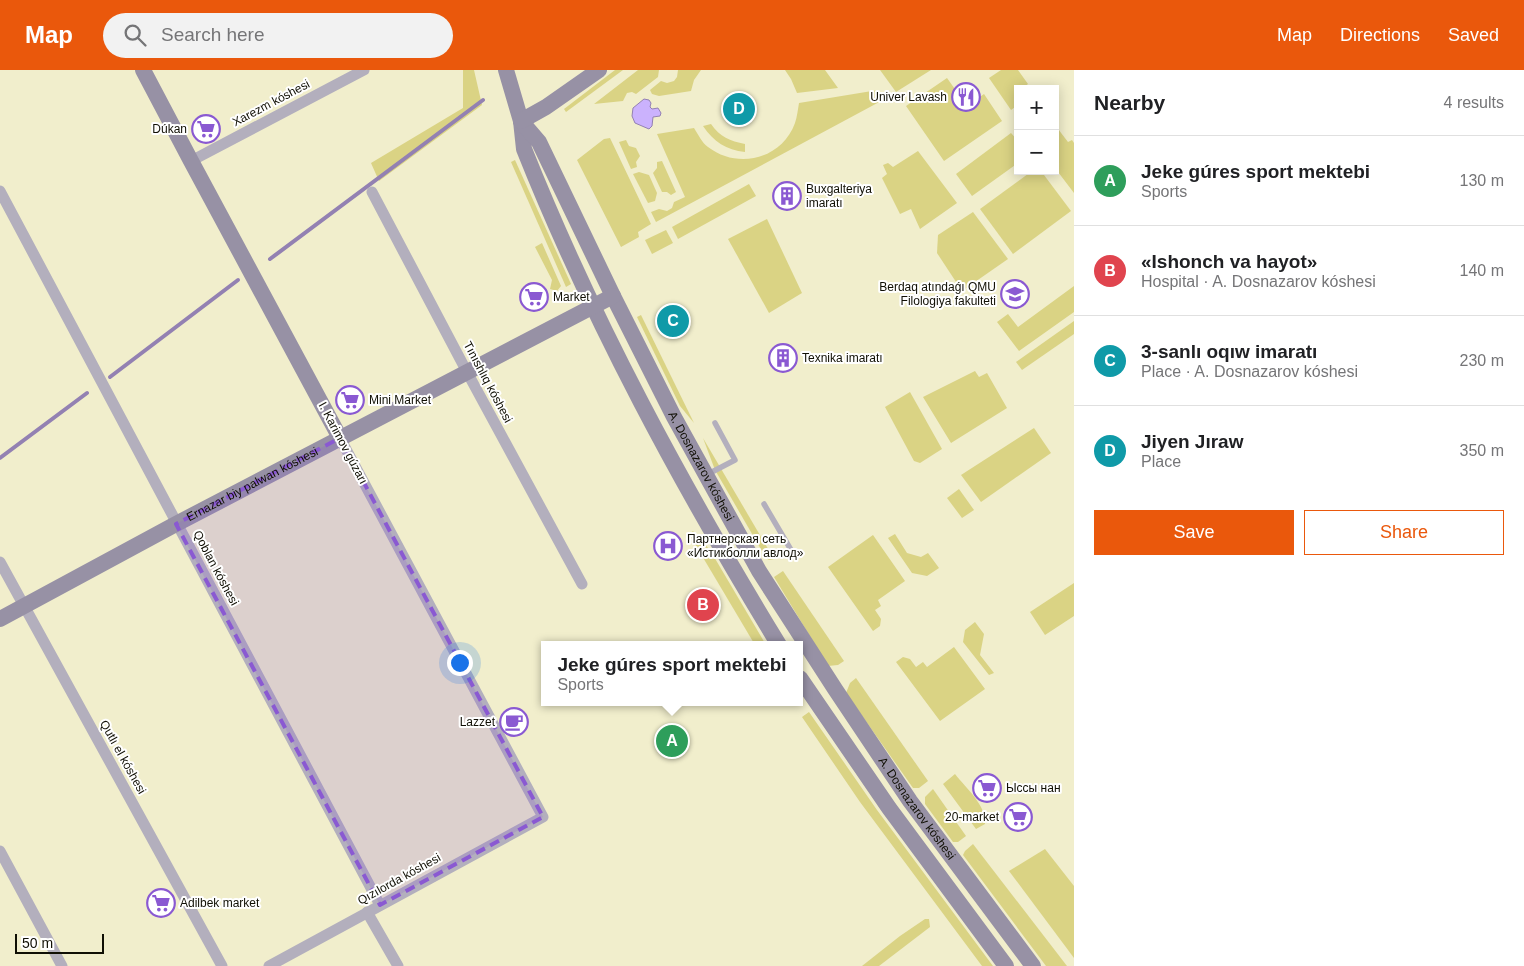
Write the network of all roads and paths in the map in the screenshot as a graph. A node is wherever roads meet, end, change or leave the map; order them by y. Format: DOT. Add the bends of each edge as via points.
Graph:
graph roads {
  1 [pos="143,70"];
  2 [pos="364,70"];
  3 [pos="506,70"];
  4 [pos="599,70"];
  5 [pos="521,121"];
  6 [pos="191,161"];
  7 [pos="0,191"];
  8 [pos="372,192"];
  9 [pos="613,296"];
  10 [pos="592,307"];
  11 [pos="467,372"];
  12 [pos="715,423"];
  13 [pos="340,438"];
  14 [pos="706,475"];
  15 [pos="764,504"];
  16 [pos="176,524"];
  17 [pos="794,555"];
  18 [pos="0,562"];
  19 [pos="582,584"];
  20 [pos="24,606"];
  21 [pos="0,619"];
  22 [pos="777,641"];
  23 [pos="803,682"];
  24 [pos="543,816"];
  25 [pos="0,851"];
  26 [pos="380,905"];
  27 [pos="367,912"];
  28 [pos="62,966"];
  29 [pos="222,966"];
  30 [pos="269,966"];
  31 [pos="398,966"];
  32 [pos="1006,966"];
  33 [pos="1033,966"];
  1 -- 6 [label="main road, I. Karimov gúzarı"];
  2 -- 6 [label="street, Xarezm kóshesi"];
  3 -- 5 [label="main road, A. Dosnazarov kóshesi"];
  4 -- 5 [label="main road"];
  5 -- 9 [label="main road, A. Dosnazarov kóshesi" via="539,142"];
  5 -- 10 [label="main road, A. Dosnazarov kóshesi" via="524,150"];
  6 -- 13 [label="main road, I. Karimov gúzarı"];
  7 -- 16 [label="street, Qoblan kóshesi"];
  8 -- 11 [label="street, Tınıshlıq kóshesi"];
  9 -- 10 [label="main road, Ernazar biy palwan kóshesi"];
  9 -- 14 [label="main road, A. Dosnazarov kóshesi"];
  10 -- 11 [label="main road, Ernazar biy palwan kóshesi"];
  10 -- 22 [label="main road, A. Dosnazarov kóshesi" via="684,484"];
  11 -- 13 [label="main road, Ernazar biy palwan kóshesi"];
  11 -- 19 [label="street, Tınıshlıq kóshesi"];
  12 -- 14 [label="lane" via="735,460"];
  13 -- 16 [label="main road, Ernazar biy palwan kóshesi"];
  13 -- 24 [label="street, I. Karimov gúzarı"];
  14 -- 33 [label="main road, A. Dosnazarov kóshesi" via="759,571 835,689 910,801"];
  15 -- 17 [label="lane"];
  16 -- 20 [label="main road, Ernazar biy palwan kóshesi"];
  16 -- 26 [label="street, Qoblan kóshesi"];
  18 -- 20 [label="street, Qutlı el kóshesi"];
  20 -- 21 [label="main road, Ernazar biy palwan kóshesi"];
  20 -- 29 [label="street, Qutlı el kóshesi"];
  23 -- 32 [label="main road, A. Dosnazarov kóshesi" via="889,808"];
  24 -- 26 [label="street, Qızılorda kóshesi"];
  25 -- 28 [label="street"];
  26 -- 27 [label="street, Qızılorda kóshesi"];
  27 -- 30 [label="street, Qızılorda kóshesi"];
  27 -- 31 [label="street"];
}
